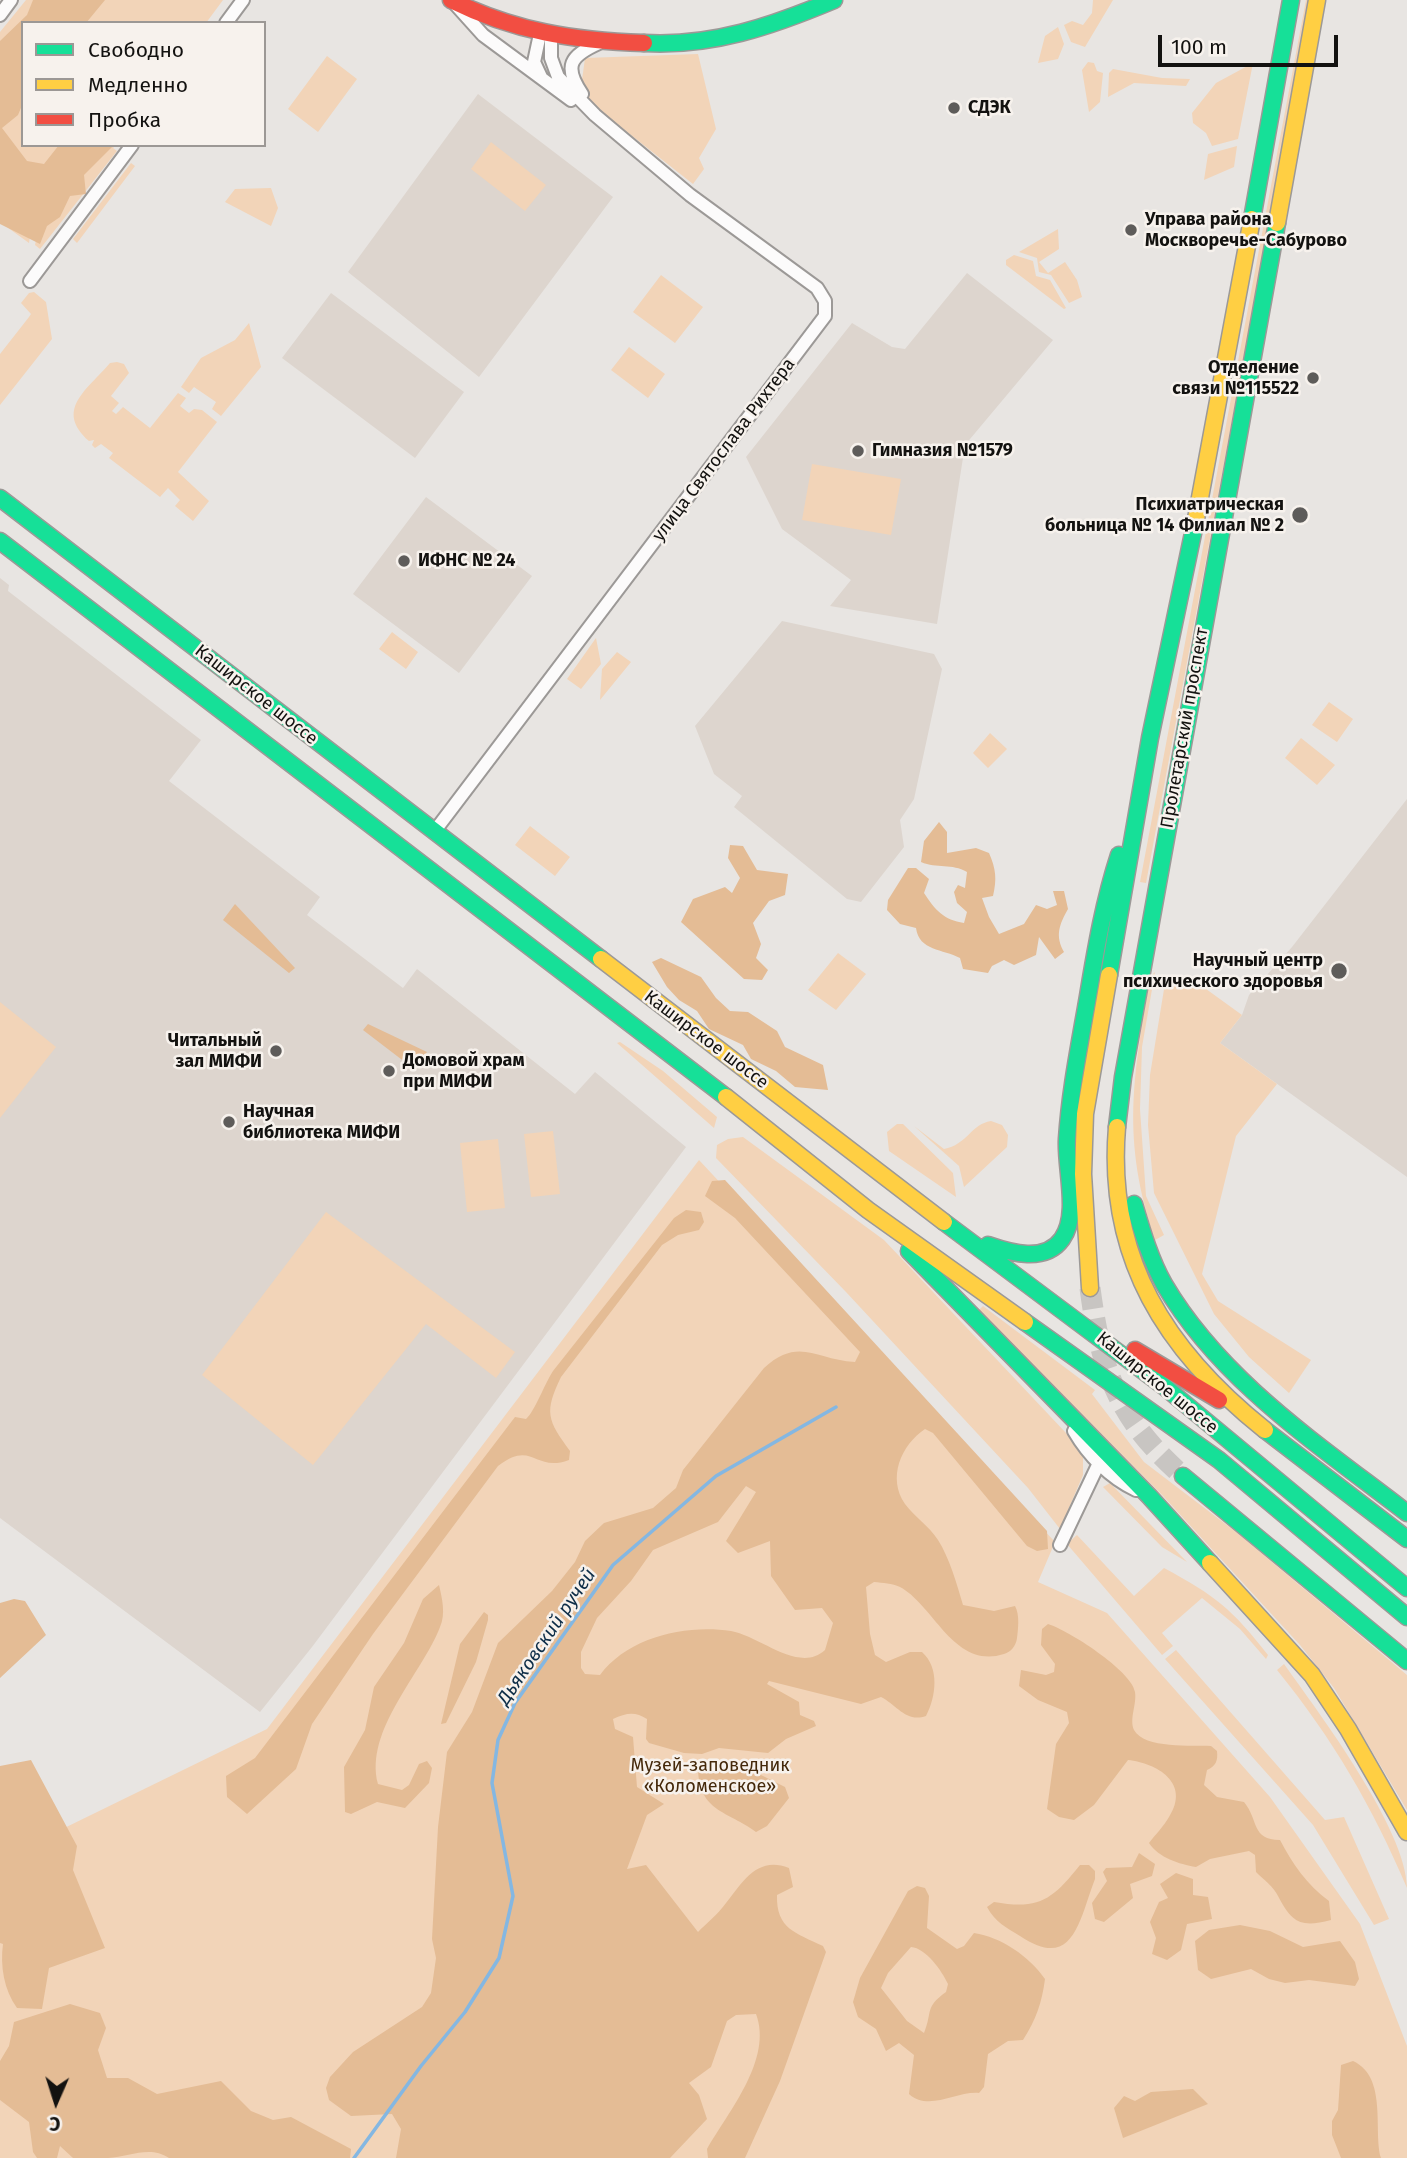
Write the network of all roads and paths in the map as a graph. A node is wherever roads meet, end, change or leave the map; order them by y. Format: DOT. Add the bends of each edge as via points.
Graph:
graph roads {
  1 [pos="11,0"];
  2 [pos="243,0"];
  3 [pos="452,0"];
  4 [pos="834,0"];
  5 [pos="1291,0"];
  6 [pos="1317,0"];
  7 [pos="0,15"];
  8 [pos="227,21"];
  9 [pos="546,35"];
  10 [pos="600,43"];
  11 [pos="544,82"];
  12 [pos="595,115"];
  13 [pos="130,147"];
  14 [pos="30,281"];
  15 [pos="0,498"];
  16 [pos="0,541"];
  17 [pos="1138,803"];
  18 [pos="434,832"];
  19 [pos="1119,1115"];
  20 [pos="868,1210"];
  21 [pos="959,1232"];
  22 [pos="1090,1288"];
  23 [pos="1064,1309"];
  24 [pos="1065,1408"];
  25 [pos="1251,1418"];
  26 [pos="1099,1463"];
  27 [pos="1183,1476"];
  28 [pos="1149,1496"];
  29 [pos="1407,1513"];
  30 [pos="1407,1539"];
  31 [pos="1060,1545"];
  32 [pos="1407,1588"];
  33 [pos="1407,1617"];
  34 [pos="1407,1661"];
  35 [pos="1407,1832"];
  1 -- 7 [label="street"];
  2 -- 8 [label="street"];
  3 -- 9 [label="main road" via="511,28"];
  3 -- 11 [label="street" via="483,36"];
  4 -- 10 [label="main road" via="794,17 700,43"];
  5 -- 17 [label="main road, Пролетарский проспект" via="1219,408"];
  6 -- 19 [label="main road, Пролетарский проспект" via="1180,747"];
  9 -- 10 [label="main road"];
  9 -- 11 [label="street" via="534,62"];
  9 -- 12 [label="street" via="558,77"];
  10 -- 12 [label="street" via="576,56 570,74"];
  11 -- 12 [label="street"];
  12 -- 18 [label="street, улица Святослава Рихтера" via="690,195 817,288 825,301 825,316"];
  13 -- 14 [label="street"];
  15 -- 18 [label="main road, Каширское шоссе"];
  16 -- 20 [label="main road, Каширское шоссе" via="743,1109"];
  17 -- 21 [label="main road" via="1107,889 1074,1075 1067,1126 1068,1217 1063,1238 1051,1249 1020,1256"];
  17 -- 22 [label="main road, Пролетарский проспект" via="1085,1114 1083,1174"];
  18 -- 21 [label="main road, Каширское шоссе"];
  19 -- 25 [label="main road, Пролетарский проспект" via="1118,1199 1143,1290 1193,1363"];
  19 -- 29 [label="main road" via="1126,1173 1143,1235 1165,1285 1189,1322 1247,1385"];
  20 -- 24 [label="main road"];
  20 -- 33 [label="main road, Каширское шоссе" via="1219,1460"];
  21 -- 23 [label="main road, Каширское шоссе"];
  23 -- 25 [label="main road"];
  23 -- 32 [label="main road, Каширское шоссе"];
  24 -- 26 [label="street" via="1076,1433"];
  24 -- 28 [label="main road"];
  25 -- 30 [label="main road"];
  26 -- 28 [label="street" via="1122,1484"];
  26 -- 31 [label="street"];
  27 -- 34 [label="main road"];
  28 -- 35 [label="main road" via="1312,1675"];
}
